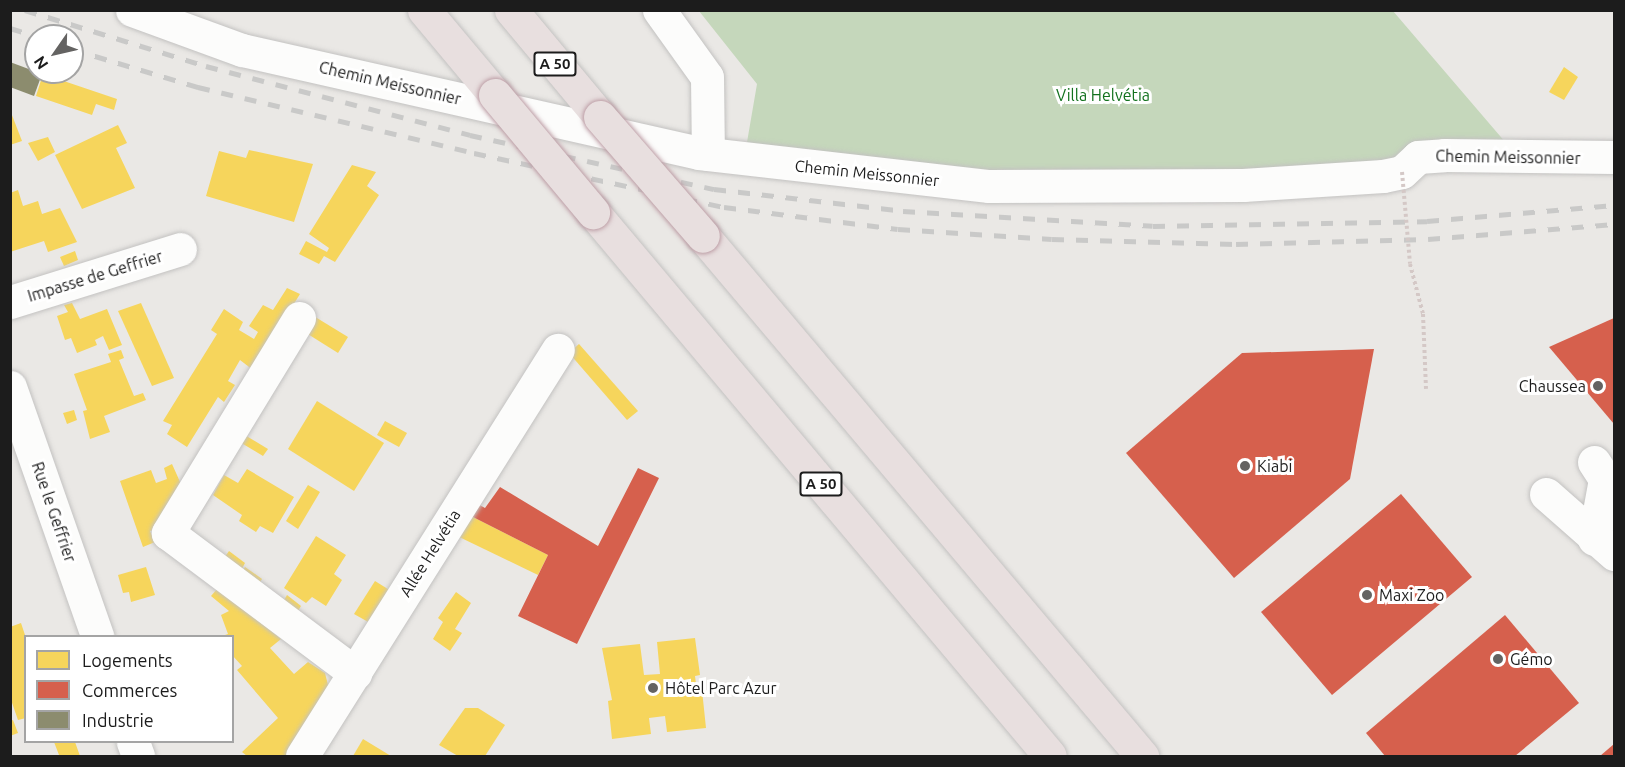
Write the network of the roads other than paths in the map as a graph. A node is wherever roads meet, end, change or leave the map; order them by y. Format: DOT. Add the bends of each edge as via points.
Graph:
graph roads {
  1 [pos="132,10"];
  2 [pos="424,10"];
  3 [pos="511,10"];
  4 [pos="659,10"];
  5 [pos="708,154"];
  6 [pos="1614,157"];
  7 [pos="180,249"];
  8 [pos="10,302"];
  9 [pos="299,318"];
  10 [pos="558,350"];
  11 [pos="10,387"];
  12 [pos="1594,462"];
  13 [pos="1546,494"];
  14 [pos="1604,547"];
  15 [pos="97,635"];
  16 [pos="355,673"];
  17 [pos="302,756"];
  18 [pos="1050,756"];
  19 [pos="1142,756"];
  1 -- 5 [label="street, Chemin Meissonnier" via="243,50"];
  2 -- 18 [label="highway, A 50, bridge"];
  3 -- 19 [label="highway, A 50, bridge"];
  4 -- 5 [label="street" via="707,77"];
  5 -- 6 [label="street, Chemin Meissonnier" via="989,186 1243,185 1359,179 1402,172 1418,157 1444,155"];
  7 -- 8 [label="street, Impasse de Geffrier"];
  9 -- 16 [label="street" via="168,533"];
  10 -- 16 [label="street, Allée Helvétia"];
  11 -- 15 [label="street, Rue le Geffrier"];
  12 -- 14 [label="street" via="1605,479"];
  13 -- 14 [label="street"];
  16 -- 17 [label="street, Allée Helvétia"];
}
